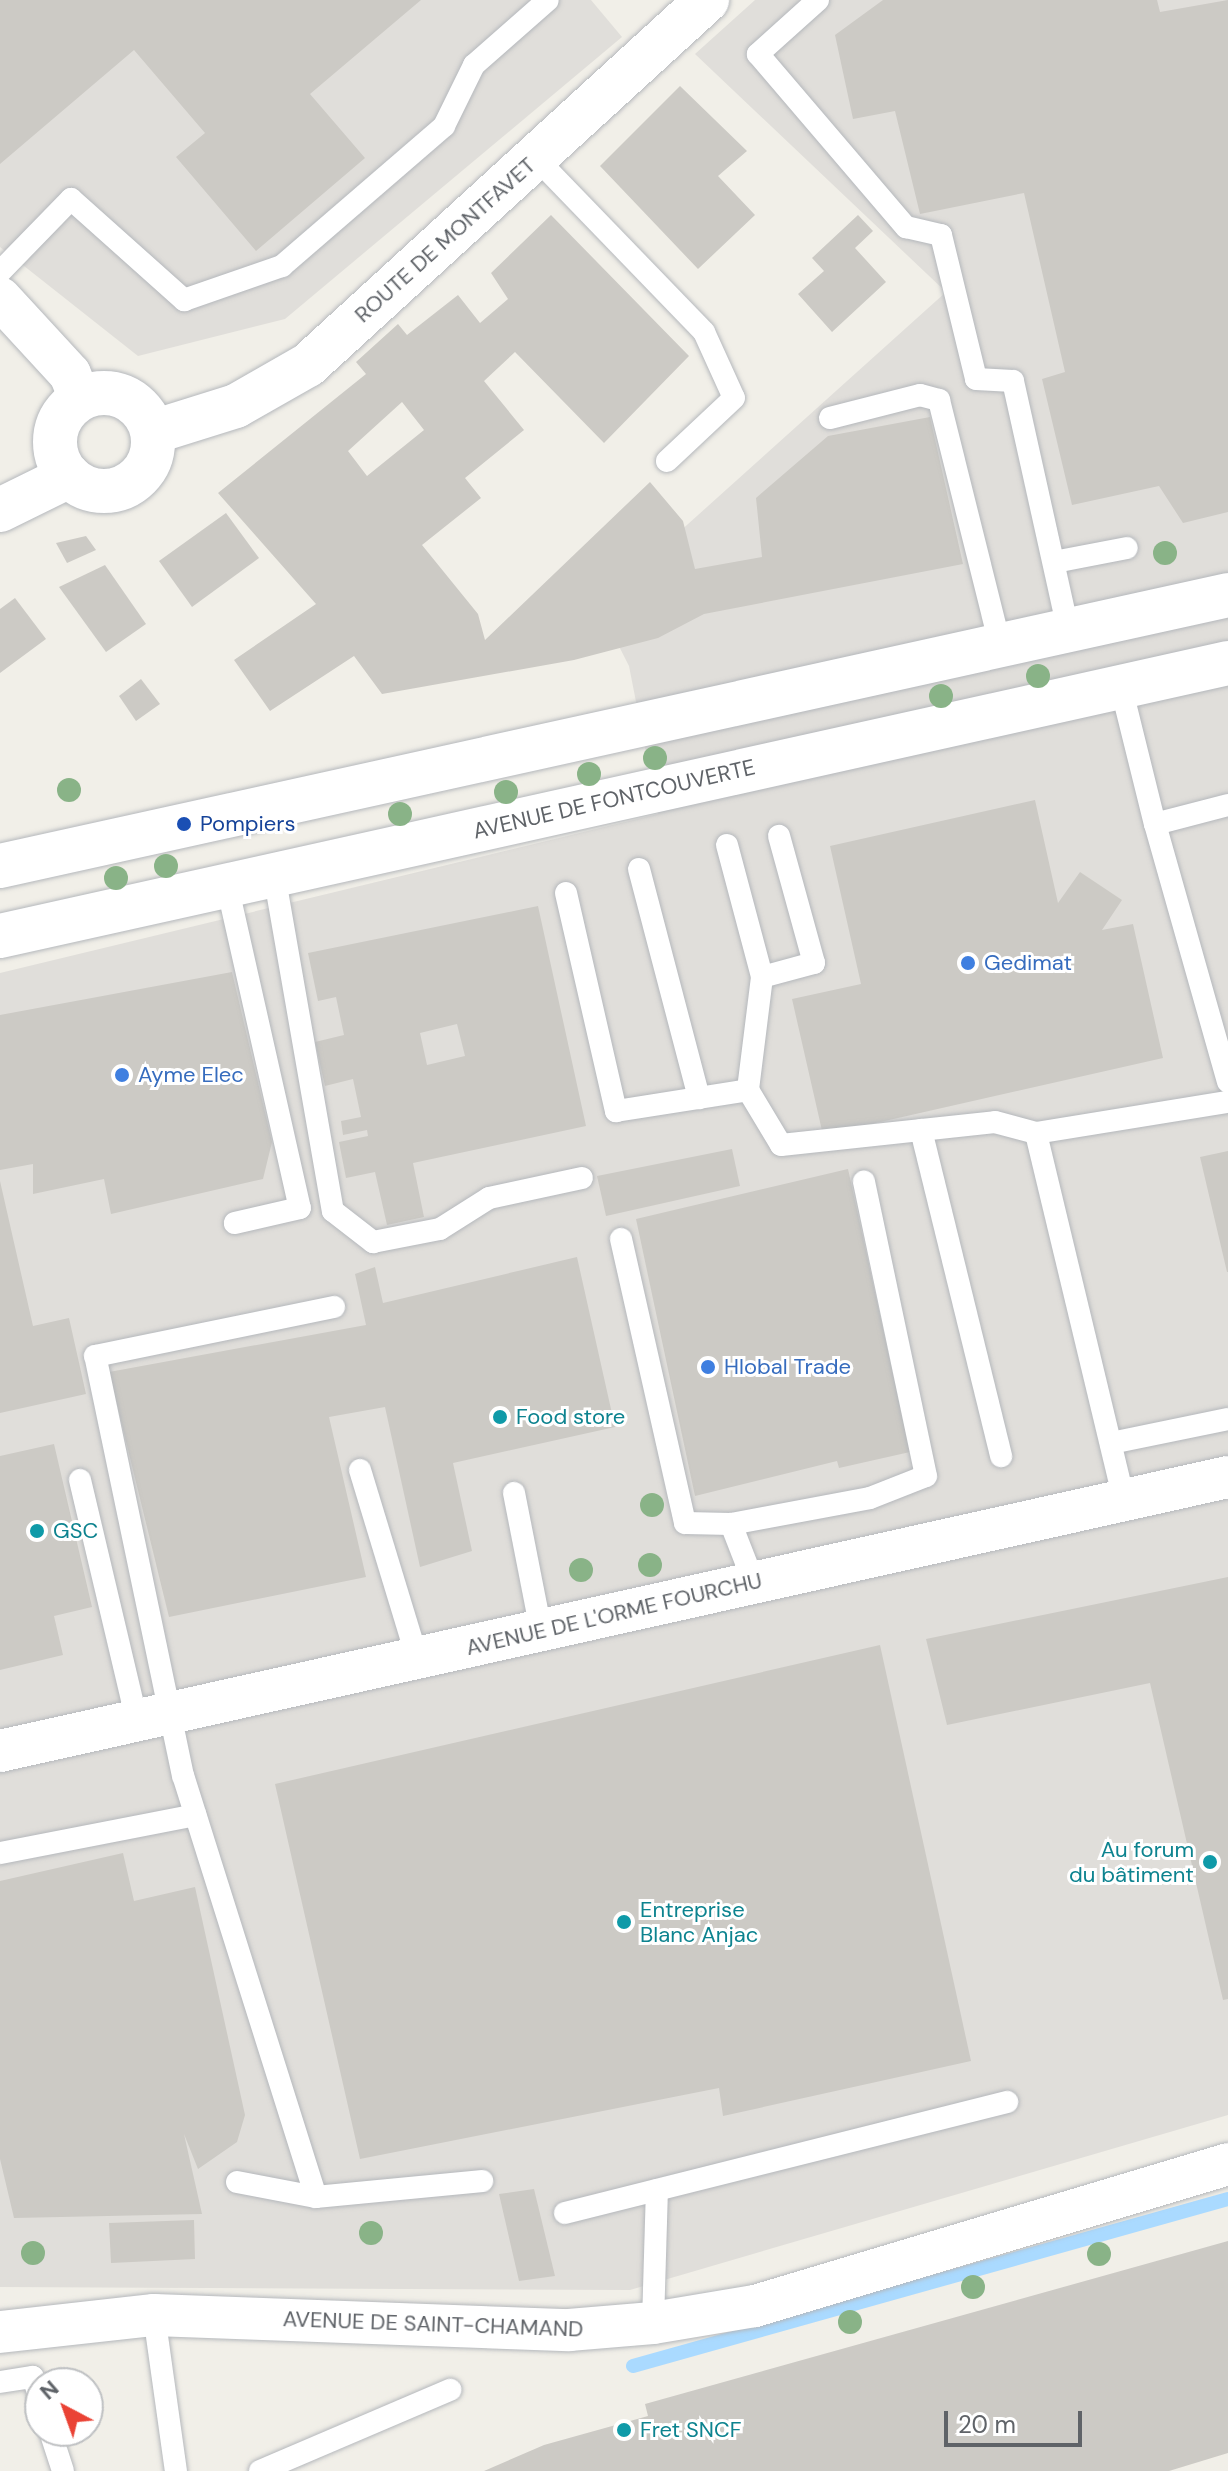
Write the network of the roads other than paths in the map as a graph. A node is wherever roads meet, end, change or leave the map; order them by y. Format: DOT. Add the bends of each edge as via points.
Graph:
graph roads {
  1 [pos="548,0"];
  2 [pos="707,0"];
  3 [pos="818,0"];
  4 [pos="535,157"];
  5 [pos="0,272"];
  6 [pos="0,298"];
  7 [pos="80,399"];
  8 [pos="830,418"];
  9 [pos="153,432"];
  10 [pos="667,461"];
  11 [pos="69,476"];
  12 [pos="0,510"];
  13 [pos="1127,548"];
  14 [pos="1054,562"];
  15 [pos="1228,595"];
  16 [pos="1068,630"];
  17 [pos="1000,645"];
  18 [pos="1228,663"];
  19 [pos="1121,687"];
  20 [pos="1228,805"];
  21 [pos="1155,824"];
  22 [pos="779,836"];
  23 [pos="727,845"];
  24 [pos="0,866"];
  25 [pos="639,869"];
  26 [pos="274,874"];
  27 [pos="227,885"];
  28 [pos="566,893"];
  29 [pos="0,936"];
  30 [pos="762,977"];
  31 [pos="1228,1082"];
  32 [pos="748,1090"];
  33 [pos="699,1098"];
  34 [pos="1228,1102"];
  35 [pos="921,1130"];
  36 [pos="1036,1133"];
  37 [pos="582,1178"];
  38 [pos="864,1181"];
  39 [pos="235,1223"];
  40 [pos="621,1239"];
  41 [pos="334,1307"];
  42 [pos="1228,1419"];
  43 [pos="1111,1443"];
  44 [pos="1001,1456"];
  45 [pos="360,1470"];
  46 [pos="1228,1477"];
  47 [pos="80,1480"];
  48 [pos="514,1493"];
  49 [pos="1124,1500"];
  50 [pos="731,1524"];
  51 [pos="754,1583"];
  52 [pos="541,1631"];
  53 [pos="417,1658"];
  54 [pos="153,1717"];
  55 [pos="0,1751"];
  56 [pos="195,1815"];
  57 [pos="0,1853"];
  58 [pos="1007,2102"];
  59 [pos="1228,2164"];
  60 [pos="482,2181"];
  61 [pos="237,2182"];
  62 [pos="657,2190"];
  63 [pos="316,2197"];
  64 [pos="565,2213"];
  65 [pos="154,2315"];
  66 [pos="653,2323"];
  67 [pos="0,2332"];
  68 [pos="24,2378"];
  69 [pos="0,2382"];
  70 [pos="450,2390"];
  71 [pos="55,2447"];
  72 [pos="63,2471"];
  73 [pos="176,2471"];
  74 [pos="260,2471"];
  1 -- 5 [label="lane" via="474,65 444,126 282,266 184,300 71,199"];
  2 -- 4 [label="main road, ROUTE DE MONTFAVET"];
  3 -- 14 [label="lane" via="758,54 906,227 941,235 976,379 1013,381"];
  4 -- 9 [label="main road, ROUTE DE MONTFAVET" via="308,365 236,406"];
  4 -- 10 [label="lane" via="704,332 734,398"];
  6 -- 7 [label="street" via="54,353"];
  7 -- 9 [label="main road" via="125,397"];
  7 -- 11 [label="main road" via="56,435"];
  8 -- 17 [label="lane" via="920,395 939,400"];
  9 -- 11 [label="main road" via="148,463 127,485 97,490"];
  11 -- 12 [label="main road"];
  13 -- 14 [label="lane"];
  14 -- 16 [label="lane"];
  15 -- 16 [label="main road"];
  16 -- 17 [label="main road"];
  17 -- 24 [label="main road"];
  18 -- 19 [label="main road, AVENUE DE FONTCOUVERTE"];
  19 -- 21 [label="lane"];
  19 -- 26 [label="main road, AVENUE DE FONTCOUVERTE"];
  20 -- 21 [label="lane"];
  21 -- 31 [label="lane"];
  22 -- 30 [label="lane" via="814,963"];
  23 -- 30 [label="lane"];
  25 -- 33 [label="lane"];
  26 -- 27 [label="main road, AVENUE DE FONTCOUVERTE"];
  26 -- 37 [label="lane" via="333,1211 373,1242 440,1229 489,1198"];
  27 -- 29 [label="main road, AVENUE DE FONTCOUVERTE"];
  27 -- 39 [label="lane" via="300,1208"];
  28 -- 33 [label="lane" via="616,1111"];
  30 -- 32 [label="lane"];
  32 -- 33 [label="lane"];
  32 -- 35 [label="lane" via="781,1145"];
  34 -- 36 [label="lane"];
  35 -- 36 [label="lane" via="995,1122"];
  35 -- 44 [label="lane"];
  36 -- 43 [label="lane"];
  38 -- 50 [label="lane" via="926,1476 870,1498"];
  40 -- 50 [label="lane" via="685,1523"];
  41 -- 54 [label="lane" via="95,1356"];
  42 -- 43 [label="lane"];
  43 -- 49 [label="lane"];
  45 -- 53 [label="lane"];
  46 -- 49 [label="street, AVENUE DE L'ORME FOURCHU"];
  47 -- 54 [label="lane"];
  48 -- 52 [label="lane"];
  49 -- 51 [label="street, AVENUE DE L'ORME FOURCHU"];
  50 -- 51 [label="lane"];
  51 -- 52 [label="street, AVENUE DE L'ORME FOURCHU"];
  52 -- 53 [label="street, AVENUE DE L'ORME FOURCHU"];
  53 -- 54 [label="street, AVENUE DE L'ORME FOURCHU"];
  54 -- 55 [label="street, AVENUE DE L'ORME FOURCHU"];
  54 -- 56 [label="lane"];
  56 -- 57 [label="lane"];
  56 -- 63 [label="lane"];
  58 -- 62 [label="lane"];
  59 -- 66 [label="street, AVENUE DE SAINT-CHAMAND" via="755,2306"];
  60 -- 63 [label="lane"];
  61 -- 63 [label="lane"];
  62 -- 64 [label="lane"];
  62 -- 66 [label="lane"];
  65 -- 66 [label="street, AVENUE DE SAINT-CHAMAND" via="569,2330"];
  65 -- 67 [label="street, AVENUE DE SAINT-CHAMAND"];
  65 -- 73 [label="lane"];
  68 -- 69 [label="lane"];
  70 -- 74 [label="lane"];
  71 -- 72 [label="lane"];
}
